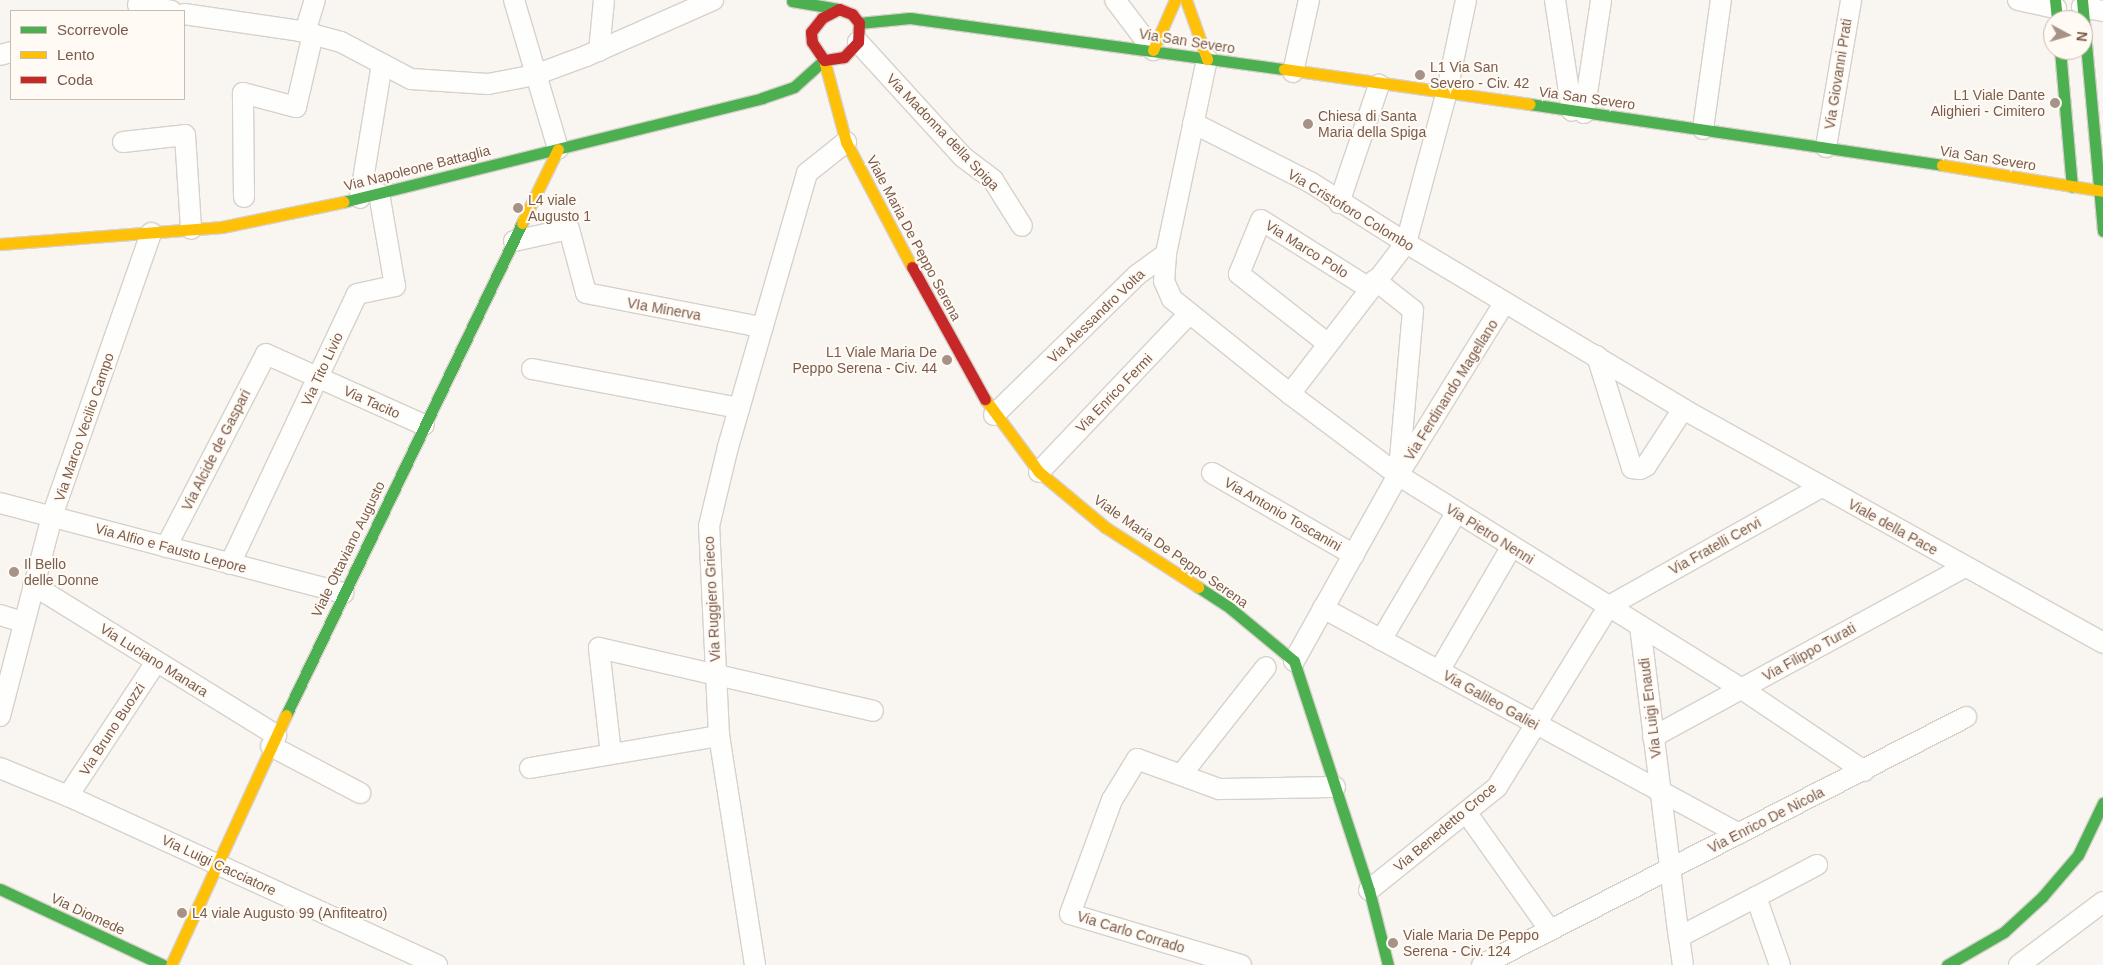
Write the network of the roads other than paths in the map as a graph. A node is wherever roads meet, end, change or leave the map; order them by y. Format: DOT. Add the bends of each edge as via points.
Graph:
graph roads {
  1 [pos="315,0"];
  2 [pos="514,0"];
  3 [pos="604,0"];
  4 [pos="792,0"];
  5 [pos="1115,0"];
  6 [pos="1175,0"];
  7 [pos="1186,0"];
  8 [pos="1309,0"];
  9 [pos="1466,0"];
  10 [pos="1556,0"];
  11 [pos="1601,0"];
  12 [pos="1721,0"];
  13 [pos="1851,0"];
  14 [pos="2018,0"];
  15 [pos="702,1"];
  16 [pos="2082,3"];
  17 [pos="136,5"];
  18 [pos="879,6"];
  19 [pos="838,9"];
  20 [pos="2056,9"];
  21 [pos="166,10"];
  22 [pos="2103,11"];
  23 [pos="185,14"];
  24 [pos="812,32"];
  25 [pos="859,32"];
  26 [pos="309,33"];
  27 [pos="1153,50"];
  28 [pos="593,53"];
  29 [pos="844,57"];
  30 [pos="1207,59"];
  31 [pos="824,60"];
  32 [pos="2061,60"];
  33 [pos="382,64"];
  34 [pos="1293,72"];
  35 [pos="535,75"];
  36 [pos="1379,85"];
  37 [pos="794,86"];
  38 [pos="1446,95"];
  39 [pos="835,107"];
  40 [pos="1578,112"];
  41 [pos="1193,123"];
  42 [pos="1703,129"];
  43 [pos="123,142"];
  44 [pos="846,142"];
  45 [pos="1826,147"];
  46 [pos="558,148"];
  47 [pos="2072,186"];
  48 [pos="2101,191"];
  49 [pos="370,195"];
  50 [pos="244,197"];
  51 [pos="1339,202"];
  52 [pos="1022,226"];
  53 [pos="191,229"];
  54 [pos="2103,232"];
  55 [pos="151,233"];
  56 [pos="514,241"];
  57 [pos="1406,243"];
  58 [pos="0,244"];
  59 [pos="1166,254"];
  60 [pos="1372,284"];
  61 [pos="1506,302"];
  62 [pos="1189,314"];
  63 [pos="761,327"];
  64 [pos="1327,343"];
  65 [pos="266,354"];
  66 [pos="1597,356"];
  67 [pos="532,368"];
  68 [pos="318,377"];
  69 [pos="1290,394"];
  70 [pos="739,408"];
  71 [pos="1683,409"];
  72 [pos="994,415"];
  73 [pos="424,425"];
  74 [pos="1040,472"];
  75 [pos="1212,473"];
  76 [pos="1398,475"];
  77 [pos="1821,488"];
  78 [pos="0,503"];
  79 [pos="1456,513"];
  80 [pos="52,516"];
  81 [pos="166,547"];
  82 [pos="1511,548"];
  83 [pos="1354,555"];
  84 [pos="230,564"];
  85 [pos="1965,567"];
  86 [pos="33,585"];
  87 [pos="343,593"];
  88 [pos="1609,606"];
  89 [pos="1323,608"];
  90 [pos="0,615"];
  91 [pos="24,622"];
  92 [pos="1640,626"];
  93 [pos="1381,640"];
  94 [pos="2103,644"];
  95 [pos="1294,661"];
  96 [pos="156,662"];
  97 [pos="1266,667"];
  98 [pos="1439,671"];
  99 [pos="715,675"];
  100 [pos="5,677"];
  101 [pos="1742,689"];
  102 [pos="873,712"];
  103 [pos="0,716"];
  104 [pos="1966,717"];
  105 [pos="1536,724"];
  106 [pos="719,736"];
  107 [pos="1653,737"];
  108 [pos="273,740"];
  109 [pos="611,754"];
  110 [pos="0,768"];
  111 [pos="530,768"];
  112 [pos="1864,771"];
  113 [pos="1181,775"];
  114 [pos="1335,787"];
  115 [pos="1660,791"];
  116 [pos="360,793"];
  117 [pos="68,796"];
  118 [pos="2103,803"];
  119 [pos="1466,812"];
  120 [pos="1739,834"];
  121 [pos="216,863"];
  122 [pos="1817,865"];
  123 [pos="1669,870"];
  124 [pos="0,889"];
  125 [pos="1369,890"];
  126 [pos="1756,897"];
  127 [pos="2103,902"];
  128 [pos="1550,930"];
  129 [pos="1679,937"];
  130 [pos="1195,959"];
  131 [pos="163,965"];
  132 [pos="170,965"];
  133 [pos="437,965"];
  134 [pos="755,965"];
  135 [pos="1241,965"];
  136 [pos="1388,965"];
  137 [pos="1482,965"];
  138 [pos="1683,965"];
  139 [pos="1780,965"];
  140 [pos="1947,965"];
  141 [pos="2019,965"];
  1 -- 26 [label="street"];
  2 -- 35 [label="street"];
  3 -- 28 [label="street"];
  4 -- 19 [label="street"];
  4 -- 24 [label="street"];
  5 -- 27 [label="street"];
  6 -- 27 [label="street"];
  7 -- 30 [label="street"];
  8 -- 34 [label="street"];
  9 -- 38 [label="street"];
  10 -- 40 [label="street"];
  11 -- 40 [label="street"];
  12 -- 42 [label="street"];
  13 -- 45 [label="street, Via Giovanni Prati"];
  14 -- 20 [label="street"];
  15 -- 28 [label="street"];
  16 -- 22 [label="street"];
  16 -- 48 [label="street"];
  17 -- 21 [label="street"];
  18 -- 25 [label="street"];
  19 -- 24 [label="street" via="822,18"];
  19 -- 25 [label="street" via="852,14"];
  23 -- 26 [label="street"];
  24 -- 31 [label="street" via="812,42"];
  25 -- 27 [label="street, Via San Severo" via="910,18"];
  25 -- 29 [label="street"];
  25 -- 52 [label="street, Via Madonna della Spiga" via="963,157 993,180"];
  26 -- 33 [label="street" via="341,42"];
  26 -- 50 [label="street" via="296,107 243,93"];
  27 -- 30 [label="street, Via San Severo"];
  28 -- 35 [label="street"];
  29 -- 31 [label="street"];
  29 -- 39 [label="street"];
  30 -- 34 [label="street, Via San Severo"];
  30 -- 41 [label="street"];
  31 -- 37 [label="street, Via Napoleone Battaglia"];
  31 -- 39 [label="street, Viale Maria De Peppo Serena"];
  32 -- 47 [label="street"];
  33 -- 35 [label="street" via="411,79 488,84"];
  33 -- 49 [label="street"];
  34 -- 36 [label="street, Via San Severo"];
  35 -- 46 [label="street"];
  36 -- 38 [label="street, Via San Severo"];
  36 -- 51 [label="street"];
  37 -- 39 [label="street"];
  37 -- 46 [label="street, Via Napoleone Battaglia" via="762,98"];
  38 -- 40 [label="street, Via San Severo"];
  38 -- 57 [label="street"];
  39 -- 44 [label="street, Viale Maria De Peppo Serena"];
  40 -- 42 [label="street, Via San Severo"];
  41 -- 51 [label="street, Via Cristoforo Colombo" via="1310,182"];
  41 -- 59 [label="street"];
  42 -- 45 [label="street, Via San Severo"];
  43 -- 53 [label="street" via="185,135"];
  44 -- 63 [label="street, Via Ruggiero Grieco" via="807,172"];
  44 -- 72 [label="street, Viale Maria De Peppo Serena"];
  45 -- 47 [label="street, Via San Severo"];
  46 -- 49 [label="street, Via Napoleone Battaglia"];
  46 -- 56 [label="street, Viale Ottaviano Augusto"];
  47 -- 48 [label="street, Via San Severo"];
  48 -- 54 [label="street"];
  49 -- 53 [label="street, Via Napoleone Battaglia" via="244,223"];
  49 -- 68 [label="street, Via Tito Livio" via="395,286 357,294"];
  51 -- 57 [label="street, Via Cristoforo Colombo"];
  53 -- 55 [label="street, Via Napoleone Battaglia"];
  55 -- 58 [label="street, Via Napoleone Battaglia"];
  55 -- 80 [label="street, Via Marco Vecilio Campo"];
  56 -- 63 [label="street, VIa Minerva" via="569,229 586,293"];
  56 -- 73 [label="street, Viale Ottaviano Augusto"];
  57 -- 60 [label="street"];
  57 -- 61 [label="street, Via Cristoforo Colombo"];
  59 -- 62 [label="street, Via Pietro Nenni" via="1166,290"];
  59 -- 72 [label="street, Via Alessandro Volta" via="1137,275"];
  60 -- 64 [label="street"];
  60 -- 64 [label="street, Via Marco Polo" via="1261,220 1239,274"];
  60 -- 76 [label="street, Via Ferdinando Magellano" via="1413,310"];
  61 -- 66 [label="street, Viale della Pace"];
  61 -- 76 [label="street, Via Ferdinando Magellano"];
  62 -- 69 [label="street, Via Pietro Nenni"];
  62 -- 74 [label="street, Via Enrico Fermi"];
  63 -- 70 [label="street, Via Ruggiero Grieco"];
  64 -- 69 [label="street"];
  65 -- 68 [label="street, Via Tacito"];
  65 -- 81 [label="street, Via Alcide de Gaspari"];
  66 -- 71 [label="street, Viale della Pace"];
  66 -- 71 [label="street" via="1632,468 1646,466"];
  67 -- 70 [label="street"];
  68 -- 73 [label="street, Via Tacito"];
  68 -- 84 [label="street, Via Tito Livio"];
  69 -- 76 [label="street, Via Pietro Nenni"];
  70 -- 99 [label="street, Via Ruggiero Grieco" via="709,526"];
  71 -- 77 [label="street, Viale della Pace"];
  72 -- 74 [label="street, Viale Maria De Peppo Serena"];
  73 -- 87 [label="street, Viale Ottaviano Augusto"];
  74 -- 95 [label="street, Viale Maria De Peppo Serena" via="1104,527 1230,608"];
  75 -- 83 [label="street, Via Antonio Toscanini"];
  76 -- 79 [label="street, Via Pietro Nenni"];
  76 -- 83 [label="street, Via Antonio Toscanini"];
  77 -- 85 [label="street, Viale della Pace"];
  77 -- 88 [label="street, Via Fratelli Cervi"];
  78 -- 80 [label="street, Via Alfio e Fausto Lepore"];
  79 -- 82 [label="street, Via Pietro Nenni"];
  79 -- 93 [label="street"];
  80 -- 81 [label="street, Via Alfio e Fausto Lepore"];
  80 -- 86 [label="street, Via Marco Vecilio Campo"];
  81 -- 84 [label="street, Via Alfio e Fausto Lepore"];
  82 -- 88 [label="street, Via Pietro Nenni"];
  82 -- 98 [label="street"];
  83 -- 89 [label="street, Via Antonio Toscanini"];
  84 -- 87 [label="street, Via Alfio e Fausto Lepore"];
  85 -- 94 [label="street, Viale della Pace"];
  85 -- 101 [label="street, Via Filippo Turati"];
  86 -- 91 [label="street, Via Marco Vecilio Campo"];
  86 -- 96 [label="street, Via Luciano Manara"];
  87 -- 108 [label="street, Viale Ottaviano Augusto"];
  88 -- 92 [label="street, Via Pietro Nenni"];
  88 -- 105 [label="street, Via Benedetto Croce"];
  89 -- 93 [label="street, Via Galileo Galiei"];
  89 -- 95 [label="street, Via Antonio Toscanini"];
  90 -- 91 [label="street"];
  91 -- 100 [label="street, Via Marco Vecilio Campo"];
  92 -- 101 [label="street, Via Pietro Nenni"];
  92 -- 107 [label="street, Via Luigi Enaudi"];
  93 -- 98 [label="street, Via Galileo Galiei"];
  95 -- 114 [label="street"];
  96 -- 108 [label="street, Via Luciano Manara"];
  96 -- 117 [label="street, Via Bruno Buozzi"];
  97 -- 113 [label="street"];
  98 -- 105 [label="street, Via Galileo Galiei"];
  99 -- 102 [label="street"];
  99 -- 106 [label="street, Via Ruggiero Grieco"];
  99 -- 109 [label="street" via="599,648"];
  100 -- 103 [label="street, Via Marco Vecilio Campo"];
  101 -- 107 [label="street, Via Filippo Turati"];
  101 -- 112 [label="street, Via Pietro Nenni"];
  104 -- 112 [label="street, Via Enrico De Nicola"];
  105 -- 115 [label="street, Via Galileo Galiei"];
  105 -- 119 [label="street, Via Benedetto Croce" via="1497,787"];
  106 -- 109 [label="street"];
  106 -- 134 [label="street, Via Ruggiero Grieco"];
  107 -- 115 [label="street, Via Luigi Enaudi"];
  108 -- 116 [label="street, Via Luciano Manara"];
  108 -- 121 [label="street, Viale Ottaviano Augusto"];
  109 -- 111 [label="street"];
  110 -- 117 [label="street, Via Luigi Cacciatore"];
  112 -- 120 [label="street, Via Enrico De Nicola"];
  113 -- 114 [label="street" via="1218,789"];
  113 -- 130 [label="street, Via Carlo Corrado" via="1137,759 1112,800 1070,914"];
  114 -- 125 [label="street"];
  115 -- 120 [label="street, Via Galileo Galiei"];
  115 -- 123 [label="street, Via Luigi Enaudi"];
  117 -- 121 [label="street, Via Luigi Cacciatore"];
  118 -- 140 [label="street" via="2078,855 2042,896 2004,932"];
  119 -- 125 [label="street, Via Benedetto Croce"];
  119 -- 128 [label="street"];
  120 -- 123 [label="street, Via Enrico De Nicola"];
  121 -- 132 [label="street, Viale Ottaviano Augusto"];
  121 -- 133 [label="street, Via Luigi Cacciatore"];
  122 -- 126 [label="street"];
  123 -- 128 [label="street, Via Enrico De Nicola"];
  123 -- 129 [label="street"];
  124 -- 131 [label="street, Via Diomede"];
  125 -- 136 [label="street"];
  126 -- 129 [label="street"];
  126 -- 139 [label="street"];
  127 -- 141 [label="street"];
  128 -- 137 [label="street, Via Enrico De Nicola"];
  129 -- 138 [label="street"];
  130 -- 135 [label="street, Via Carlo Corrado"];
}
